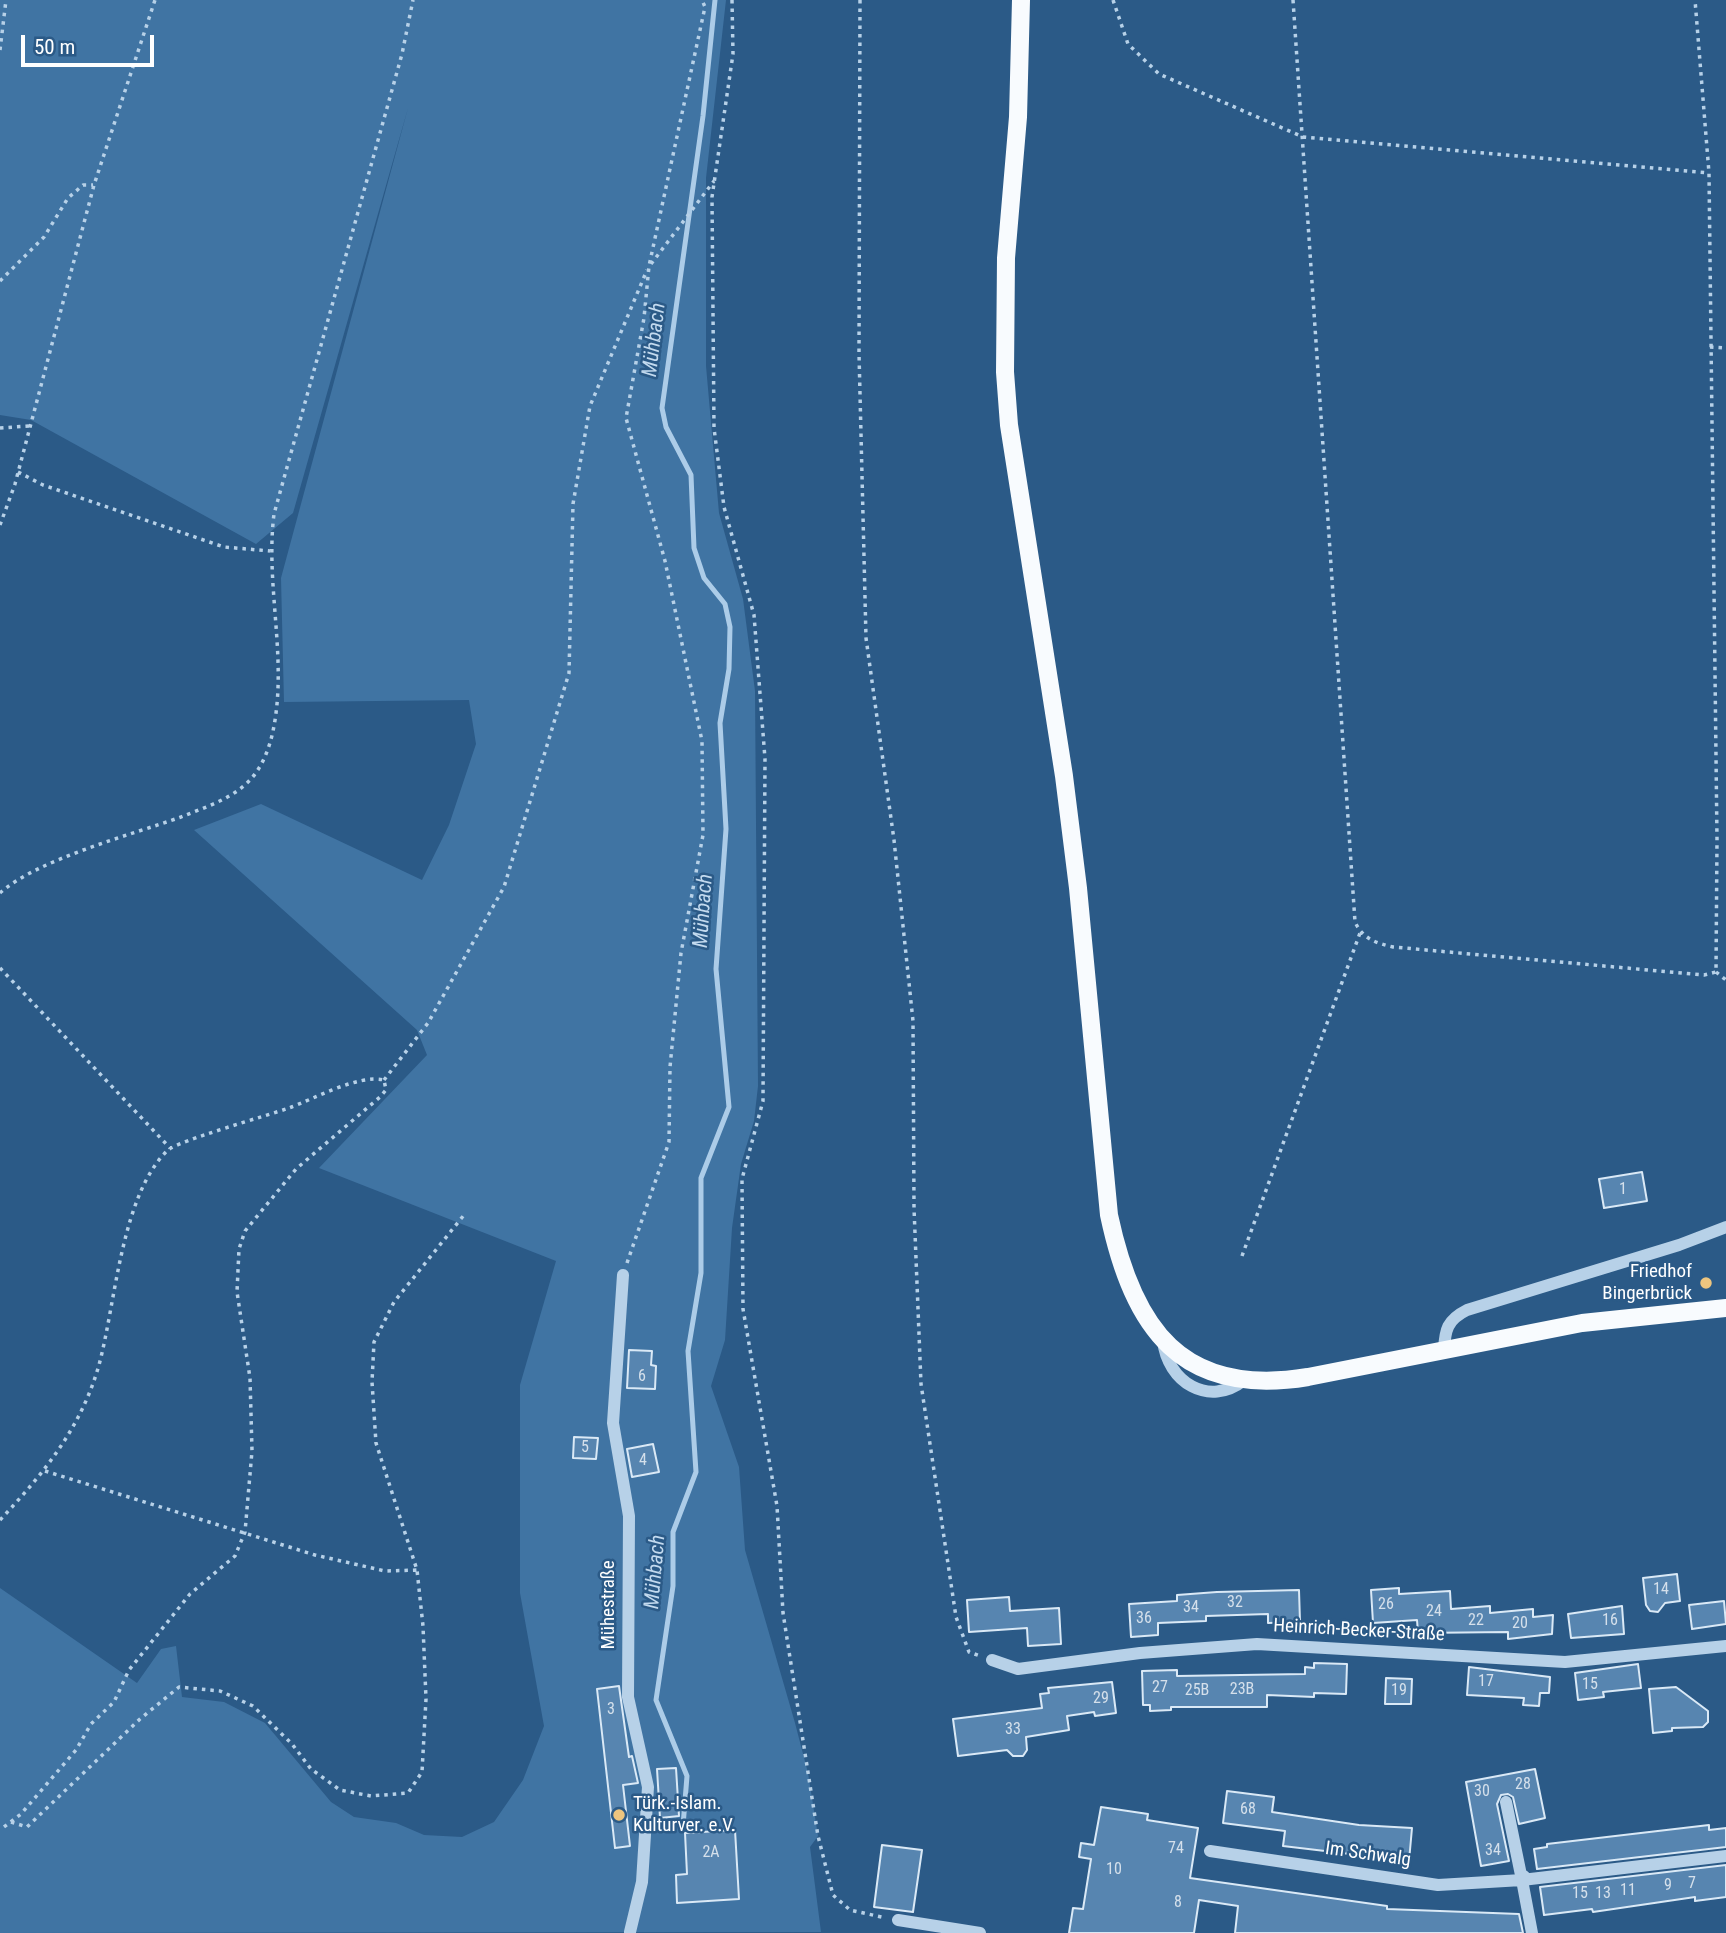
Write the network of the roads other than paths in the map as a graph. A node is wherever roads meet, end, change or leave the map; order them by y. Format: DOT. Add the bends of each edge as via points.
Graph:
graph roads {
  1 [pos="1021,0"];
  2 [pos="1726,1227"];
  3 [pos="623,1275"];
  4 [pos="1726,1308"];
  5 [pos="1444,1350"];
  6 [pos="1726,1646"];
  7 [pos="992,1660"];
  8 [pos="1506,1802"];
  9 [pos="1210,1852"];
  10 [pos="1726,1856"];
  11 [pos="1523,1878"];
  12 [pos="898,1920"];
  13 [pos="630,1933"];
  14 [pos="979,1933"];
  15 [pos="1532,1933"];
  1 -- 5 [label="main road" via="1004,316 1009,425 1067,801 1109,1215 1130,1291 1163,1340 1205,1369 1244,1380 1289,1380"];
  2 -- 5 [label="street" via="1467,1310 1446,1327"];
  3 -- 13 [label="street, Mühestraße" via="613,1423 629,1516 628,1697 648,1787 642,1882"];
  4 -- 5 [label="main road" via="1613,1318"];
  6 -- 7 [label="street, Heinrich-Becker-Straße" via="1565,1662 1257,1644 1018,1669"];
  8 -- 11 [label="street"];
  9 -- 11 [label="street, Im Schwalg" via="1438,1885"];
  10 -- 11 [label="street, Im Schwalg"];
  11 -- 15 [label="street"];
  12 -- 14 [label="street"];
}
